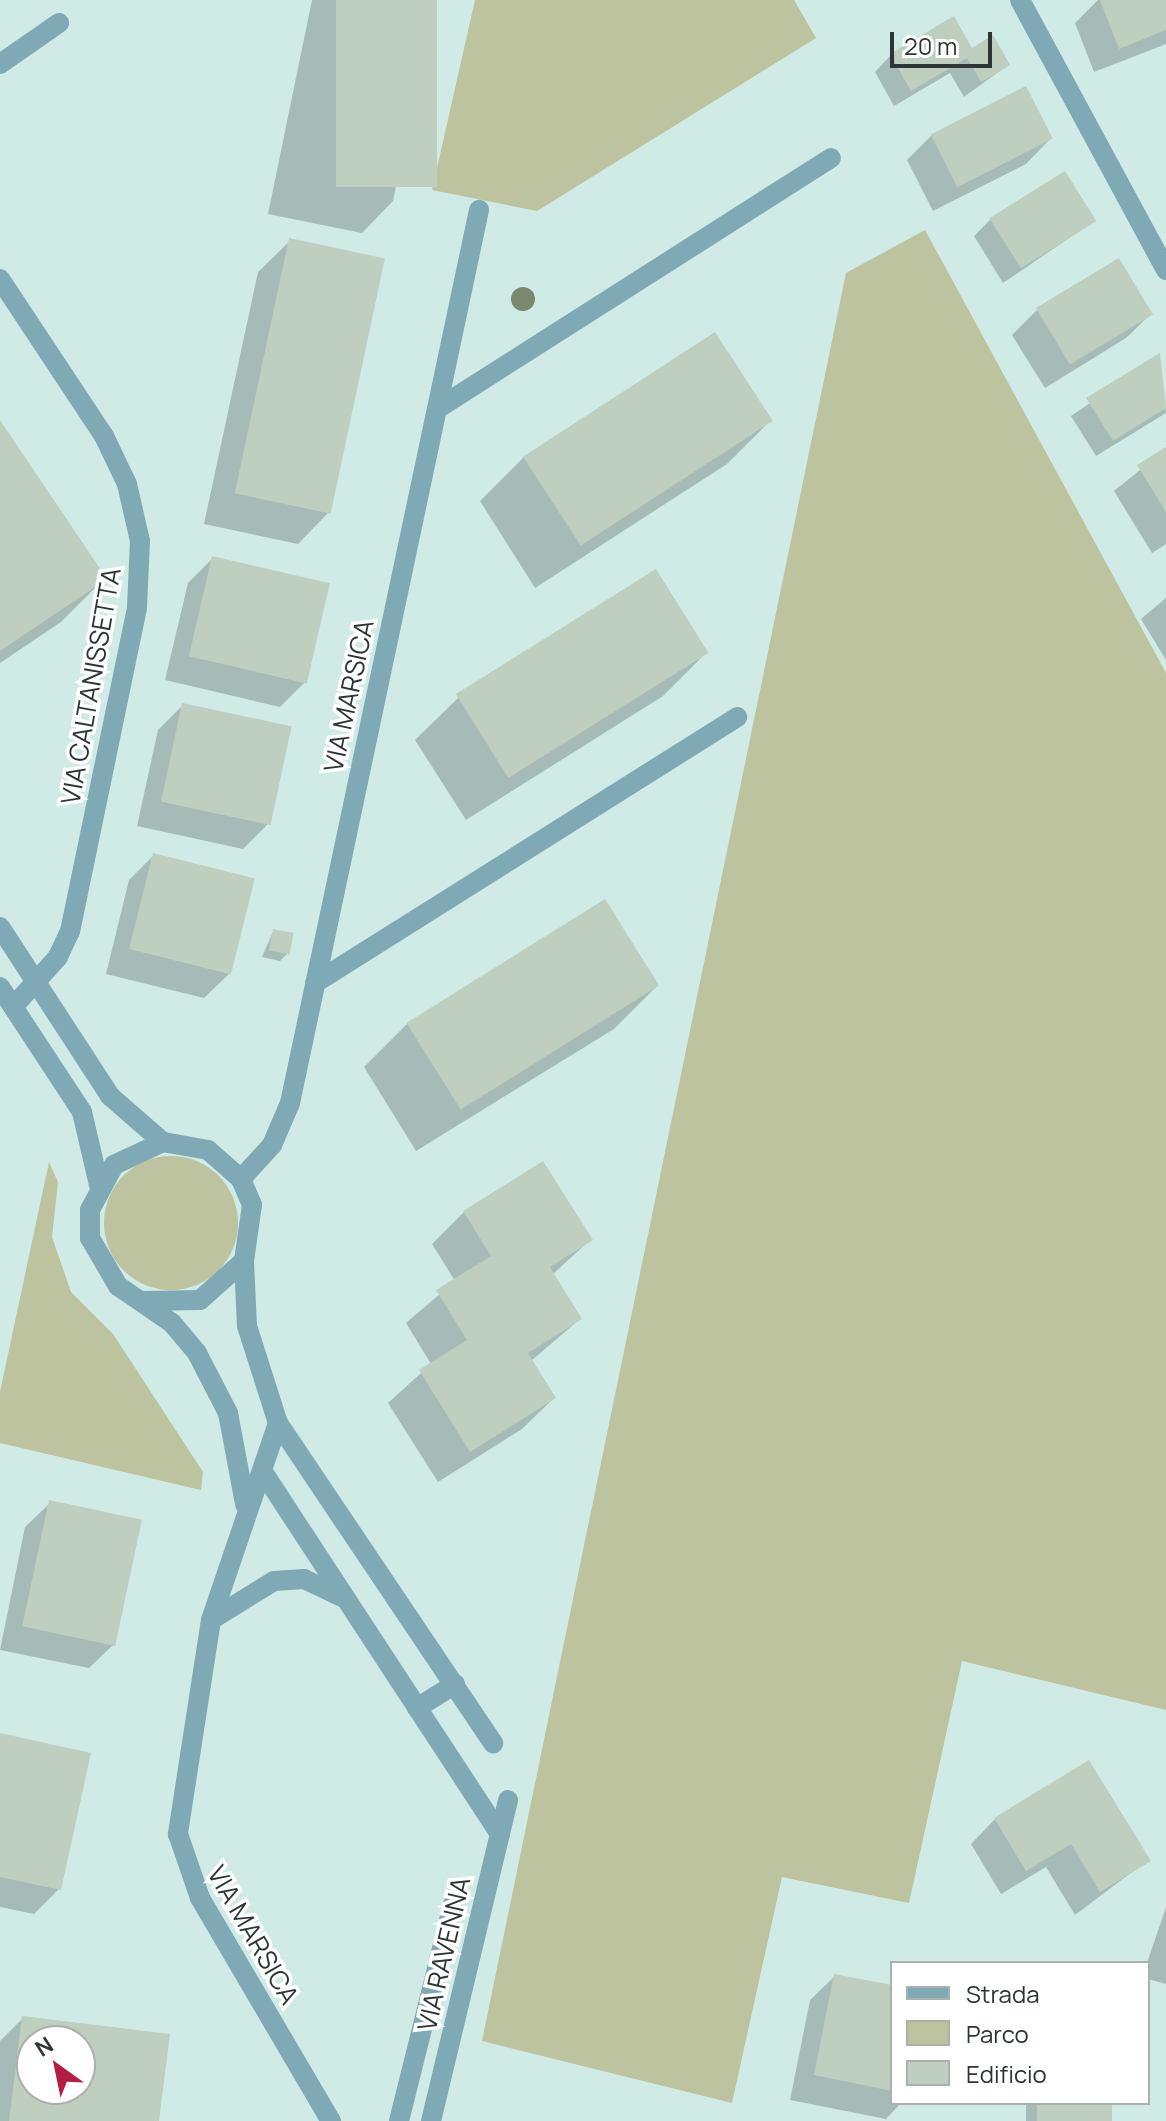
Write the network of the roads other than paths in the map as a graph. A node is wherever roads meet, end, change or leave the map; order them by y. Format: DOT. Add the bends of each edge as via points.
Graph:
graph roads {
  1 [pos="1020,0"];
  2 [pos="59,23"];
  3 [pos="0,64"];
  4 [pos="831,158"];
  5 [pos="479,210"];
  6 [pos="1166,270"];
  7 [pos="0,279"];
  8 [pos="437,409"];
  9 [pos="737,717"];
  10 [pos="0,927"];
  11 [pos="35,983"];
  12 [pos="315,983"];
  13 [pos="0,987"];
  14 [pos="13,1007"];
  15 [pos="163,1142"];
  16 [pos="241,1179"];
  17 [pos="99,1185"];
  18 [pos="244,1261"];
  19 [pos="143,1301"];
  20 [pos="278,1423"];
  21 [pos="263,1472"];
  22 [pos="245,1504"];
  23 [pos="345,1599"];
  24 [pos="211,1620"];
  25 [pos="455,1684"];
  26 [pos="417,1708"];
  27 [pos="493,1743"];
  28 [pos="508,1800"];
  29 [pos="500,1834"];
  30 [pos="453,1905"];
  31 [pos="331,2121"];
  32 [pos="399,2121"];
  33 [pos="431,2121"];
  1 -- 6 [label="street"];
  2 -- 3 [label="street"];
  4 -- 8 [label="street"];
  5 -- 8 [label="street, VIA MARSICA"];
  7 -- 11 [label="street, VIA CALTANISSETTA" via="104,436 127,484 140,541 137,608 70,931"];
  8 -- 12 [label="street, VIA MARSICA"];
  9 -- 12 [label="street"];
  10 -- 11 [label="street"];
  11 -- 14 [label="street, VIA CALTANISSETTA"];
  11 -- 15 [label="street" via="119,1108"];
  12 -- 16 [label="street, VIA MARSICA" via="285,1118"];
  13 -- 14 [label="street"];
  14 -- 17 [label="street" via="82,1112"];
  15 -- 16 [label="street" via="208,1150"];
  15 -- 17 [label="street" via="138,1149"];
  16 -- 18 [label="street" via="252,1219"];
  17 -- 19 [label="street" via="90,1210 100,1264"];
  18 -- 19 [label="street" via="200,1300"];
  18 -- 20 [label="street" via="247,1326"];
  19 -- 22 [label="street, VIA MARSICA" via="197,1353 228,1413"];
  20 -- 21 [label="street, VIA MARSICA"];
  20 -- 25 [label="street"];
  21 -- 22 [label="street, VIA MARSICA"];
  21 -- 23 [label="street"];
  22 -- 24 [label="street, VIA MARSICA"];
  23 -- 24 [label="street" via="291,1578 242,1594"];
  23 -- 26 [label="street"];
  24 -- 31 [label="street, VIA MARSICA" via="179,1795 180,1853"];
  25 -- 26 [label="street"];
  25 -- 27 [label="street"];
  26 -- 29 [label="street"];
  28 -- 29 [label="street, VIA RAVENNA"];
  29 -- 33 [label="street, VIA RAVENNA"];
  30 -- 32 [label="street"];
}
